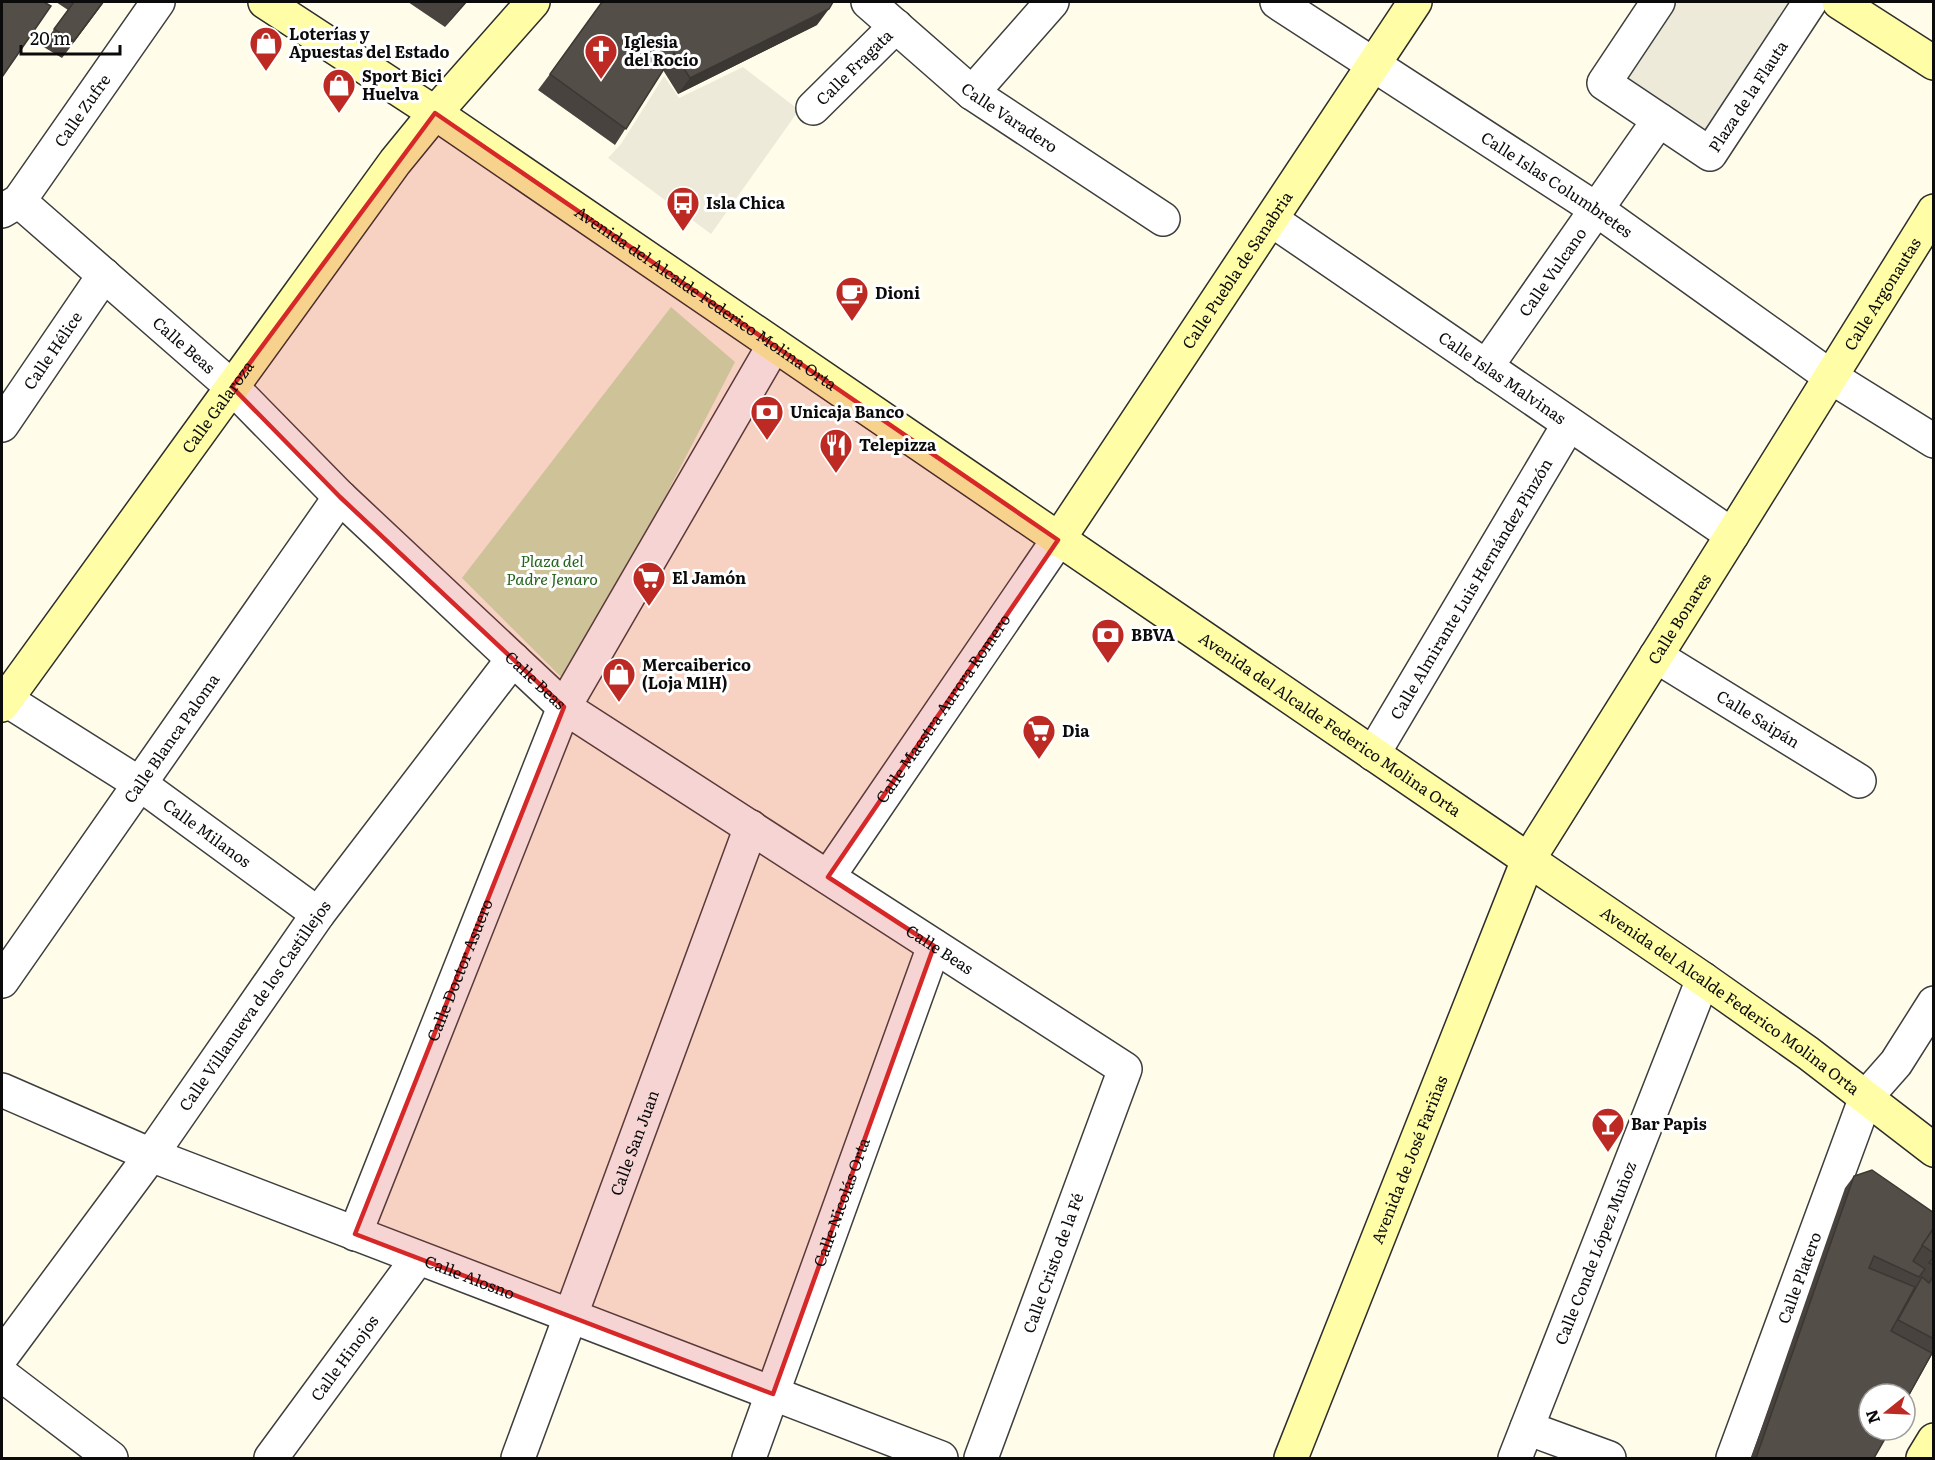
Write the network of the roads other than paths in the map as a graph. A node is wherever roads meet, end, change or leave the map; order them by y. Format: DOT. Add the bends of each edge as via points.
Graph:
graph roads {
  1 [pos="158,2"];
  2 [pos="265,2"];
  3 [pos="291,2"];
  4 [pos="533,2"];
  5 [pos="868,2"];
  6 [pos="1052,2"];
  7 [pos="1277,2"];
  8 [pos="1416,2"];
  9 [pos="1658,2"];
  10 [pos="1810,2"];
  11 [pos="1839,2"];
  12 [pos="896,26"];
  13 [pos="1934,63"];
  14 [pos="1374,65"];
  15 [pos="972,93"];
  16 [pos="813,108"];
  17 [pos="435,113"];
  18 [pos="1659,120"];
  19 [pos="10,206"];
  20 [pos="1596,209"];
  21 [pos="1934,211"];
  22 [pos="1163,219"];
  23 [pos="1272,220"];
  24 [pos="104,275"];
  25 [pos="774,345"];
  26 [pos="1486,367"];
  27 [pos="1831,377"];
  28 [pos="232,387"];
  29 [pos="1569,424"];
  30 [pos="2,425"];
  31 [pos="1934,441"];
  32 [pos="340,497"];
  33 [pos="1732,535"];
  34 [pos="1059,540"];
  35 [pos="1656,656"];
  36 [pos="513,659"];
  37 [pos="3,700"];
  38 [pos="564,707"];
  39 [pos="1373,754"];
  40 [pos="1859,782"];
  41 [pos="140,784"];
  42 [pos="751,827"];
  43 [pos="1528,860"];
  44 [pos="828,877"];
  45 [pos="318,914"];
  46 [pos="934,946"];
  47 [pos="1703,979"];
  48 [pos="2,981"];
  49 [pos="1934,1003"];
  50 [pos="1125,1069"];
  51 [pos="2,1090"];
  52 [pos="1866,1097"];
  53 [pos="1934,1138"];
  54 [pos="1934,1150"];
  55 [pos="151,1155"];
  56 [pos="355,1234"];
  57 [pos="418,1258"];
  58 [pos="570,1316"];
  59 [pos="2,1356"];
  60 [pos="2,1375"];
  61 [pos="773,1394"];
  62 [pos="1527,1428"];
  63 [pos="1934,1440"];
  64 [pos="111,1458"];
  65 [pos="271,1458"];
  66 [pos="518,1458"];
  67 [pos="748,1458"];
  68 [pos="942,1458"];
  69 [pos="981,1458"];
  70 [pos="1292,1458"];
  71 [pos="1515,1458"];
  72 [pos="1609,1458"];
  73 [pos="1733,1458"];
  74 [pos="1923,1458"];
  1 -- 19 [label="street, Calle Zufre"];
  2 -- 17 [label="street"];
  3 -- 17 [label="street" via="364,54"];
  4 -- 17 [label="street, Calle Galaroza"];
  5 -- 12 [label="street, Calle Varadero"];
  6 -- 15 [label="street"];
  7 -- 14 [label="street, Calle Islas Columbretes"];
  8 -- 14 [label="street, Calle Puebla de Sanabria"];
  9 -- 18 [label="street, Plaza de la Flauta" via="1604,83"];
  10 -- 18 [label="street, Plaza de la Flauta" via="1710,154"];
  11 -- 13 [label="street"];
  12 -- 15 [label="street, Calle Varadero"];
  12 -- 16 [label="street, Calle Fragata"];
  14 -- 20 [label="street, Calle Islas Columbretes"];
  14 -- 23 [label="street, Calle Puebla de Sanabria"];
  15 -- 22 [label="street, Calle Varadero"];
  17 -- 25 [label="street, Avenida del Alcalde Federico Molina Orta"];
  17 -- 28 [label="street, Calle Galaroza" via="386,174"];
  18 -- 20 [label="street, Calle Vulcano"];
  19 -- 24 [label="street, Calle Beas"];
  20 -- 26 [label="street, Calle Vulcano"];
  20 -- 27 [label="street, Calle Islas Columbretes"];
  21 -- 27 [label="street, Calle Argonautas"];
  23 -- 26 [label="street, Calle Islas Malvinas"];
  23 -- 34 [label="street, Calle Puebla de Sanabria"];
  24 -- 28 [label="street, Calle Beas"];
  24 -- 30 [label="street, Calle Hélice"];
  25 -- 34 [label="street, Avenida del Alcalde Federico Molina Orta"];
  25 -- 38 [label="street"];
  26 -- 29 [label="street, Calle Islas Malvinas"];
  27 -- 31 [label="street, Calle Islas Columbretes"];
  27 -- 33 [label="street, Calle Bonares"];
  28 -- 32 [label="street, Calle Beas"];
  28 -- 37 [label="street, Calle Galaroza"];
  29 -- 33 [label="street, Calle Islas Malvinas"];
  29 -- 39 [label="street, Calle Almirante Luis Hernández Pinzón"];
  32 -- 36 [label="street, Calle Beas"];
  32 -- 41 [label="street, Calle Blanca Paloma"];
  33 -- 35 [label="street, Calle Bonares"];
  34 -- 39 [label="street, Avenida del Alcalde Federico Molina Orta"];
  34 -- 44 [label="street, Calle Maestra Aurora Romero"];
  35 -- 40 [label="street, Calle Saipán"];
  35 -- 43 [label="street, Calle Bonares"];
  36 -- 38 [label="street, Calle Beas"];
  36 -- 45 [label="street, Calle Villanueva de los Castillejos"];
  37 -- 41 [label="street, Calle Milanos"];
  38 -- 42 [label="street, Calle Beas"];
  38 -- 56 [label="street, Calle Doctor Asuero"];
  39 -- 43 [label="street, Avenida del Alcalde Federico Molina Orta"];
  41 -- 45 [label="street, Calle Milanos"];
  41 -- 48 [label="street, Calle Blanca Paloma"];
  42 -- 44 [label="street, Calle Beas"];
  42 -- 58 [label="street, Calle San Juan"];
  43 -- 47 [label="street, Avenida del Alcalde Federico Molina Orta"];
  43 -- 70 [label="street, Avenida de José Fariñas"];
  44 -- 46 [label="street, Calle Beas"];
  45 -- 55 [label="street, Calle Villanueva de los Castillejos"];
  46 -- 50 [label="street, Calle Beas"];
  46 -- 61 [label="street, Calle Nicolás Orta"];
  47 -- 52 [label="street, Avenida del Alcalde Federico Molina Orta"];
  47 -- 62 [label="street, Calle Conde López Muñoz"];
  49 -- 52 [label="street" via="1896,1063"];
  50 -- 69 [label="street, Calle Cristo de la Fé"];
  51 -- 55 [label="street, Calle Alosno"];
  52 -- 53 [label="street, Avenida del Alcalde Federico Molina Orta"];
  52 -- 54 [label="street, Avenida del Alcalde Federico Molina Orta"];
  52 -- 73 [label="street, Calle Platero"];
  55 -- 56 [label="street, Calle Alosno"];
  55 -- 59 [label="street, Calle Villanueva de los Castillejos"];
  56 -- 57 [label="street, Calle Alosno"];
  57 -- 58 [label="street, Calle Alosno"];
  57 -- 65 [label="street, Calle Hinojos"];
  58 -- 61 [label="street, Calle Alosno"];
  58 -- 66 [label="street, Calle San Juan"];
  60 -- 64 [label="street"];
  61 -- 67 [label="street, Calle Nicolás Orta"];
  61 -- 68 [label="street, Calle Alosno"];
  62 -- 71 [label="street, Calle Conde López Muñoz"];
  62 -- 72 [label="street"];
  63 -- 74 [label="street"];
}
